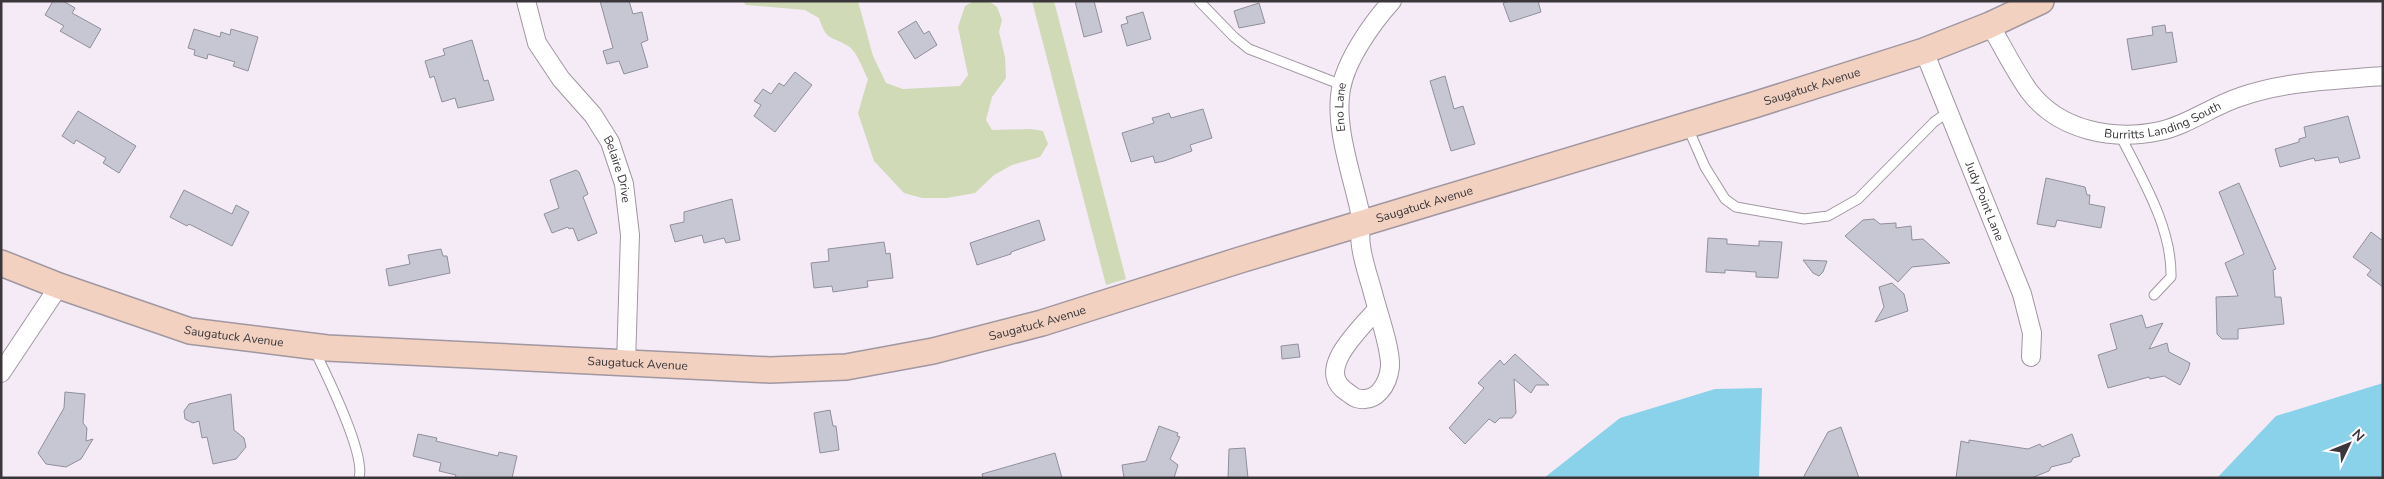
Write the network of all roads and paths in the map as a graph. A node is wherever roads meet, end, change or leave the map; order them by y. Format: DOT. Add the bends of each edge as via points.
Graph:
graph roads {
  1 [pos="526,1"];
  2 [pos="1199,1"];
  3 [pos="1392,1"];
  4 [pos="2041,1"];
  5 [pos="1990,25"];
  6 [pos="1924,51"];
  7 [pos="2383,76"];
  8 [pos="1342,85"];
  9 [pos="1948,112"];
  10 [pos="1686,125"];
  11 [pos="2120,134"];
  12 [pos="1361,224"];
  13 [pos="1,263"];
  14 [pos="60,286"];
  15 [pos="2154,295"];
  16 [pos="1377,309"];
  17 [pos="313,347"];
  18 [pos="2032,357"];
  19 [pos="626,362"];
  20 [pos="1,373"];
  21 [pos="359,478"];
  1 -- 19 [label="street, Belaire Drive" via="537,43 561,80 593,115 610,142 624,184 630,235"];
  2 -- 8 [label="lane" via="1249,49"];
  3 -- 8 [label="street, Eno Lane" via="1366,33"];
  4 -- 5 [label="main road, Saugatuck Avenue"];
  5 -- 6 [label="main road, Saugatuck Avenue"];
  5 -- 11 [label="street, Burritts Landing South" via="2029,91 2041,105 2072,124 2110,135"];
  6 -- 9 [label="street, Judy Point Lane"];
  6 -- 10 [label="main road, Saugatuck Avenue"];
  7 -- 11 [label="street, Burritts Landing South" via="2319,81 2257,92 2160,131"];
  8 -- 12 [label="street, Eno Lane" via="1344,149"];
  9 -- 10 [label="lane" via="1934,122 1858,199 1828,216 1804,219 1736,207 1725,199"];
  9 -- 18 [label="street, Judy Point Lane" via="2022,294 2032,333"];
  10 -- 12 [label="main road, Saugatuck Avenue"];
  11 -- 15 [label="lane" via="2159,216 2172,261 2172,277"];
  12 -- 16 [label="street, Eno Lane" via="1361,247"];
  12 -- 19 [label="main road, Saugatuck Avenue" via="1042,323 933,351 846,367 770,370"];
  13 -- 14 [label="main road, Saugatuck Avenue"];
  14 -- 17 [label="main road, Saugatuck Avenue" via="190,331"];
  14 -- 20 [label="street"];
  16 -- 16 [label="street, Eno Lane" via="1390,366 1387,380 1385,387 1373,397 1357,398 1339,387 1334,370 1339,356"];
  17 -- 19 [label="main road, Saugatuck Avenue"];
  17 -- 21 [label="lane" via="356,450 361,471"];
}
